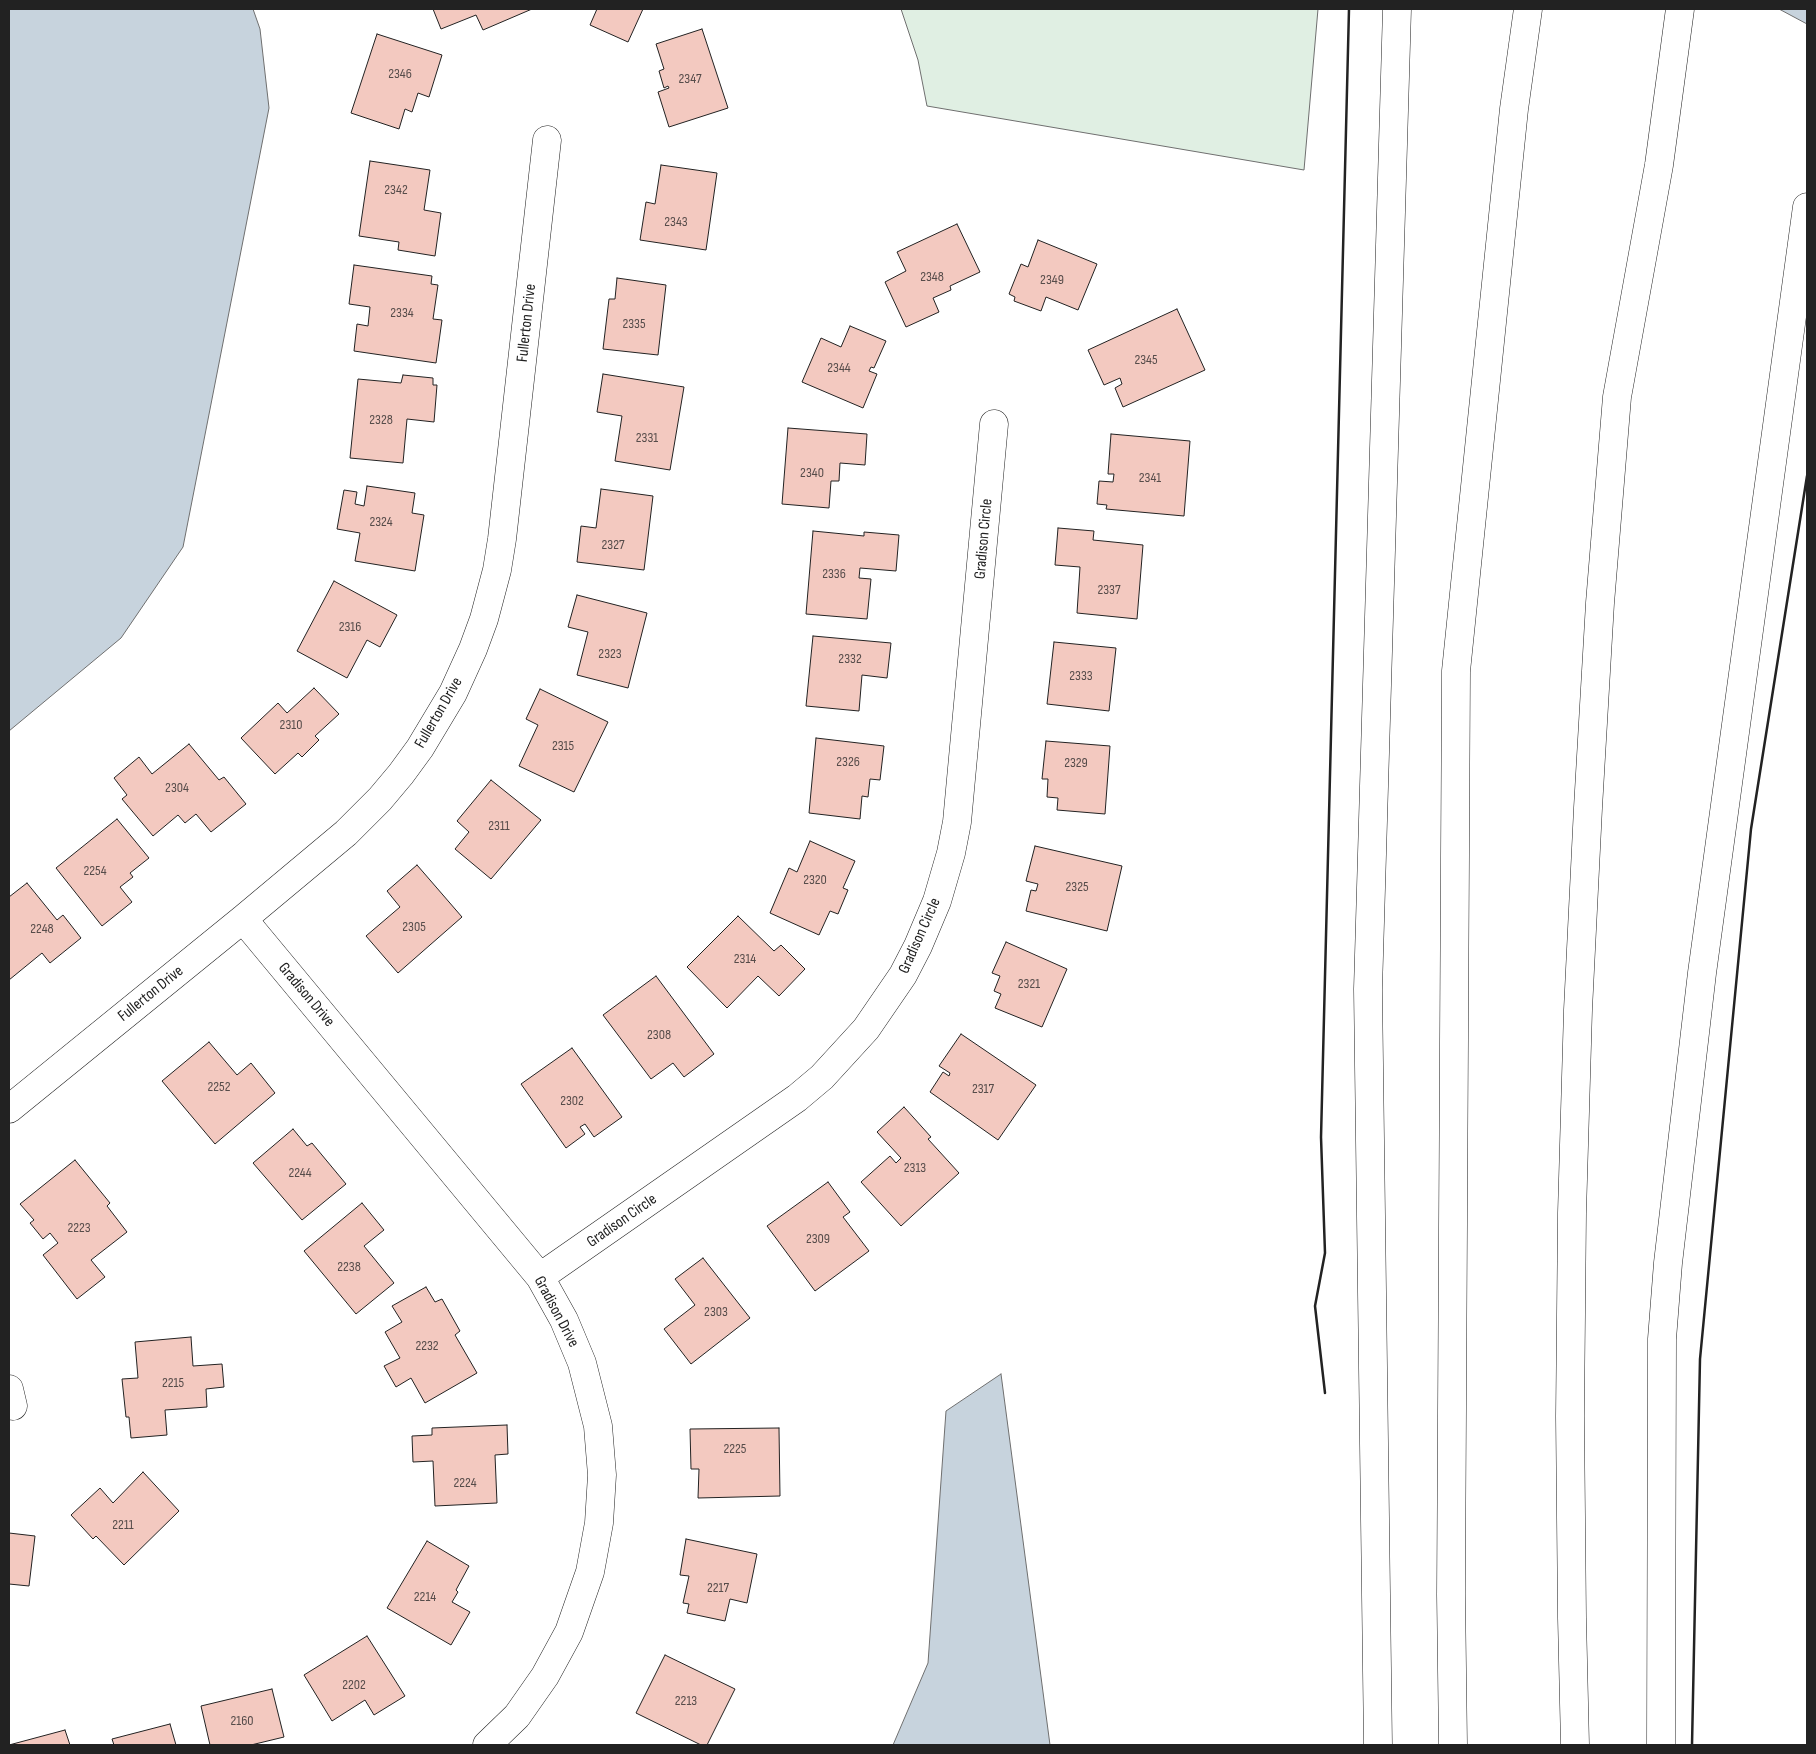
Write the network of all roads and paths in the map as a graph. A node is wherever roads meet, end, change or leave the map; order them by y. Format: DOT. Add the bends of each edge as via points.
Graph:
graph roads {
  1 [pos="1397,9"];
  2 [pos="1528,9"];
  3 [pos="1680,9"];
  4 [pos="546,140"];
  5 [pos="1807,207"];
  6 [pos="994,424"];
  7 [pos="243,919"];
  8 [pos="9,1109"];
  9 [pos="540,1277"];
  10 [pos="487,1745"];
  11 [pos="1378,1745"];
  12 [pos="1453,1745"];
  13 [pos="1575,1745"];
  14 [pos="1661,1745"];
  1 -- 11 [label="main road" via="1368,989"];
  2 -- 12 [label="main road" via="1514,109 1456,671"];
  3 -- 13 [label="main road" via="1658,165 1618,397 1600,603 1578,1010 1572,1213 1570,1416"];
  4 -- 7 [label="main road, Fullerton Drive" via="502,539 490,601 473,649 429,734 380,799 334,843"];
  5 -- 14 [label="main road" via="1702,973 1668,1263 1662,1339"];
  6 -- 9 [label="main road, Gradison Circle" via="960,807 937,901 907,968 866,1029 822,1077 797,1098"];
  7 -- 8 [label="main road, Fullerton Drive"];
  7 -- 9 [label="main road, Gradison Drive"];
  9 -- 10 [label="main road, Gradison Drive" via="571,1334 591,1395 600,1442 599,1523 586,1587 562,1647 517,1716"];
}
